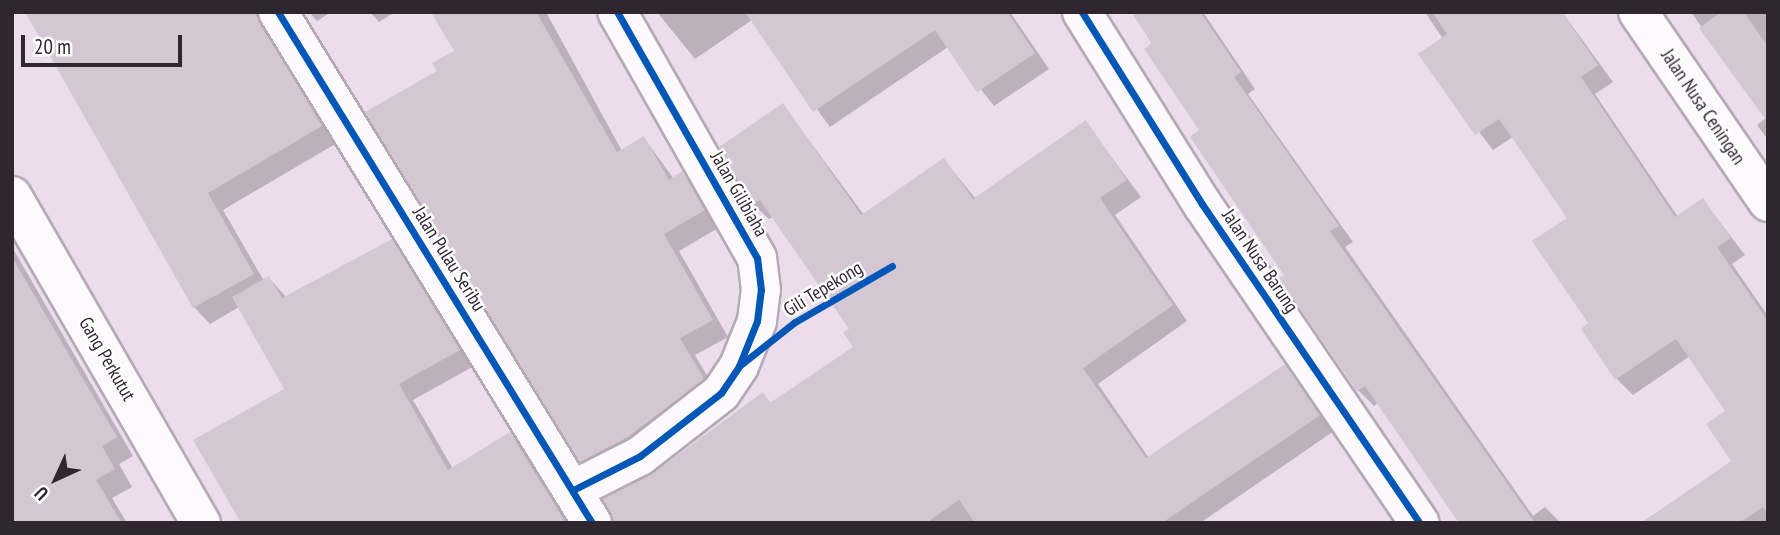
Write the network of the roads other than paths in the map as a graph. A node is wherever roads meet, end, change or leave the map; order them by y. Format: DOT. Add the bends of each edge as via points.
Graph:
graph roads {
  1 [pos="278,12"];
  2 [pos="617,12"];
  3 [pos="1082,12"];
  4 [pos="1638,12"];
  5 [pos="12,195"];
  6 [pos="1768,202"];
  7 [pos="573,490"];
  8 [pos="201,523"];
  9 [pos="592,523"];
  10 [pos="1420,523"];
  1 -- 7 [label="street, Jalan Pulau Seribu"];
  2 -- 7 [label="street, Jalan Gilibiaha" via="757,258 761,290 757,321 739,366 721,393 640,456"];
  3 -- 10 [label="street, Jalan Nusa Barung" via="1202,204"];
  4 -- 6 [label="street, Jalan Nusa Ceningan"];
  5 -- 8 [label="street, Gang Perkutut"];
  7 -- 9 [label="street, Jalan Pulau Seribu"];
}
